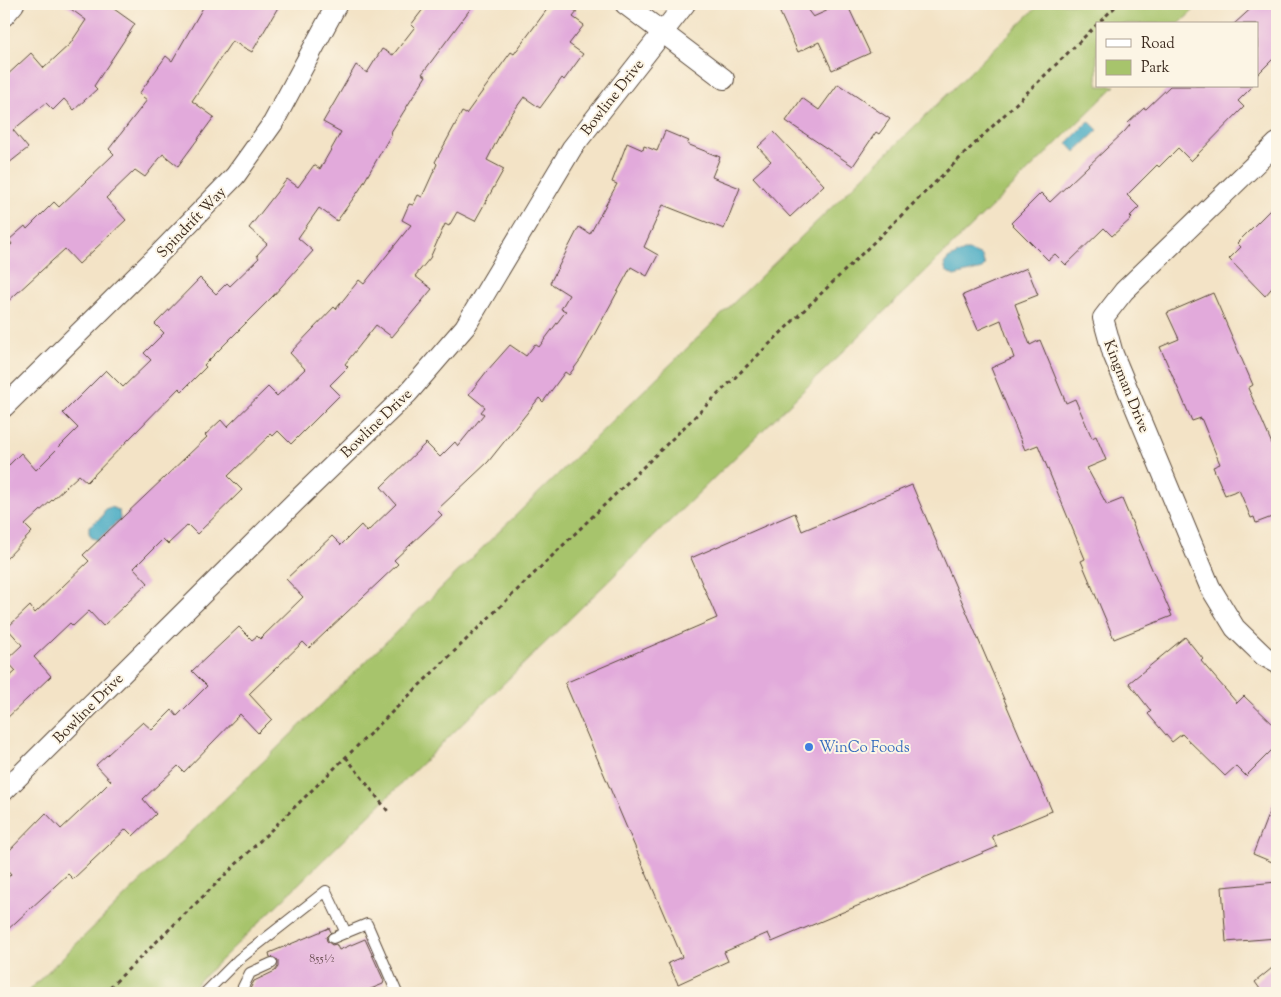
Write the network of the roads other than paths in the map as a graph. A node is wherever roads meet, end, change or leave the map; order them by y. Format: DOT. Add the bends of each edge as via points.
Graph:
graph roads {
  1 [pos="14,4"];
  2 [pos="337,4"];
  3 [pos="625,4"];
  4 [pos="685,4"];
  5 [pos="4,16"];
  6 [pos="662,33"];
  7 [pos="724,79"];
  8 [pos="1277,142"];
  9 [pos="4,408"];
  10 [pos="1277,663"];
  11 [pos="4,791"];
  12 [pos="346,933"];
  13 [pos="333,938"];
  14 [pos="272,963"];
  15 [pos="205,993"];
  16 [pos="240,993"];
  17 [pos="396,993"];
  1 -- 5 [label="street"];
  2 -- 9 [label="street, Spindrift Way" via="273,122 235,176"];
  3 -- 6 [label="street"];
  4 -- 6 [label="street, Bowline Drive"];
  6 -- 7 [label="street"];
  6 -- 11 [label="street, Bowline Drive" via="572,148 465,327 408,393"];
  8 -- 10 [label="street, Kingman Drive" via="1124,291 1102,318 1113,354 1210,587 1235,628 1264,656"];
  12 -- 13 [label="lane"];
  12 -- 15 [label="lane" via="326,891 238,960"];
  12 -- 17 [label="lane" via="367,924"];
  14 -- 16 [label="lane" via="250,973"];
}
